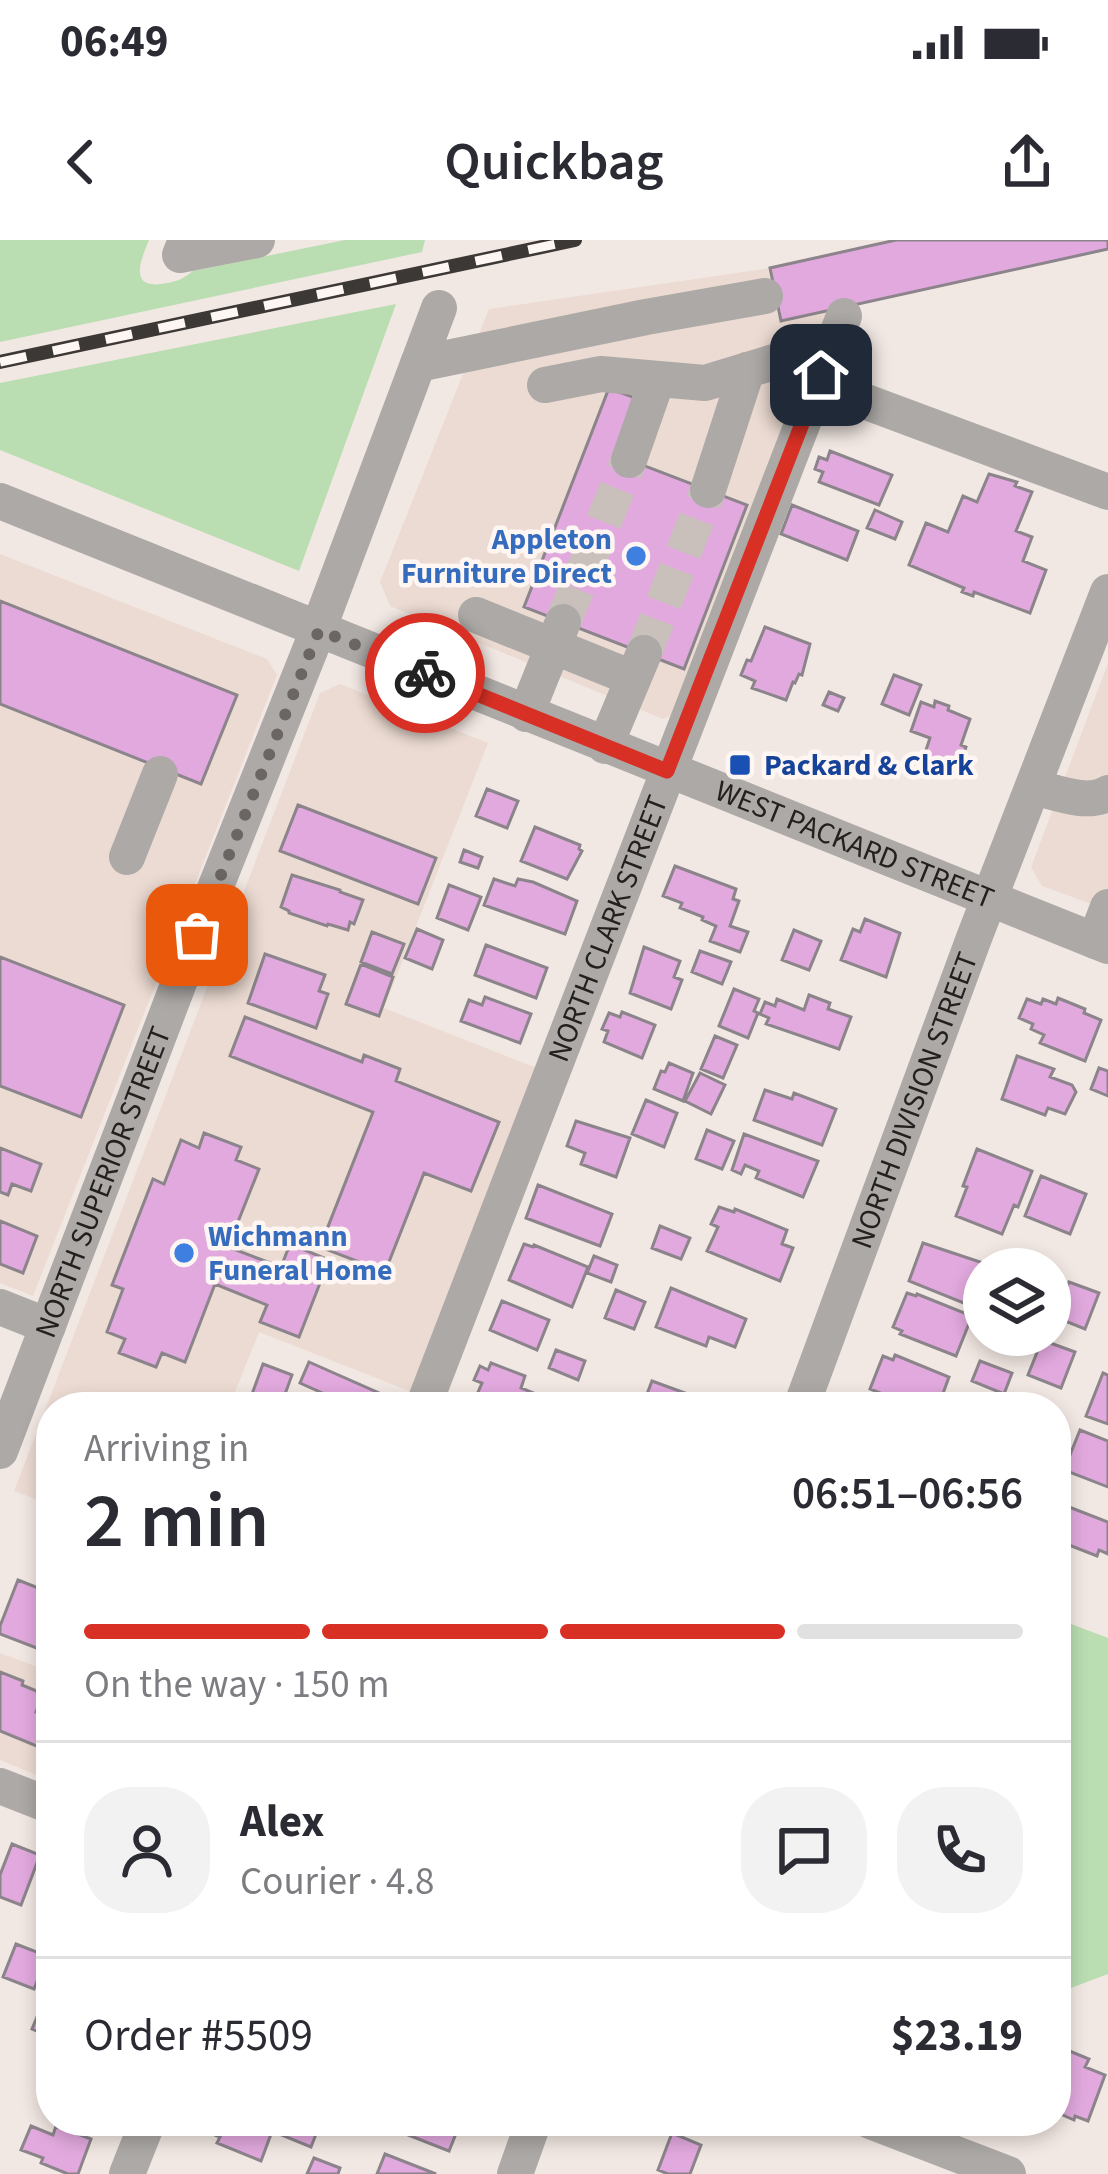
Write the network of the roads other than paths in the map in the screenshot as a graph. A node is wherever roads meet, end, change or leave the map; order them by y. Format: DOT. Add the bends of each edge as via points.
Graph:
graph roads {
  1 [pos="185,240"];
  2 [pos="257,240"];
  3 [pos="765,296"];
  4 [pos="439,308"];
  5 [pos="844,316"];
  6 [pos="418,364"];
  7 [pos="747,370"];
  8 [pos="657,380"];
  9 [pos="820,380"];
  10 [pos="545,385"];
  11 [pos="629,460"];
  12 [pos="708,490"];
  13 [pos="1108,492"];
  14 [pos="0,501"];
  15 [pos="1106,602"];
  16 [pos="476,615"];
  17 [pos="319,630"];
  18 [pos="558,634"];
  19 [pos="526,715"];
  20 [pos="605,746"];
  21 [pos="667,771"];
  22 [pos="160,775"];
  23 [pos="1033,787"];
  24 [pos="1108,793"];
  25 [pos="128,857"];
  26 [pos="990,900"];
  27 [pos="1104,931"];
  28 [pos="0,1307"];
  29 [pos="48,1325"];
  30 [pos="429,1392"];
  31 [pos="807,1392"];
  32 [pos="0,1451"];
  33 [pos="0,1786"];
  34 [pos="36,1799"];
  35 [pos="142,2136"];
  36 [pos="529,2136"];
  37 [pos="907,2136"];
  38 [pos="995,2172"];
  39 [pos="128,2174"];
  40 [pos="515,2174"];
  1 -- 2 [label="street" via="180,255"];
  3 -- 6 [label="street"];
  4 -- 6 [label="street, NORTH SUPERIOR STREET"];
  5 -- 9 [label="street, NORTH CLARK STREET"];
  6 -- 17 [label="street, NORTH SUPERIOR STREET"];
  7 -- 8 [label="street" via="705,383"];
  7 -- 9 [label="street" via="777,361"];
  7 -- 12 [label="street"];
  8 -- 10 [label="street" via="601,374"];
  8 -- 11 [label="street"];
  9 -- 13 [label="street"];
  9 -- 21 [label="street, NORTH CLARK STREET"];
  14 -- 17 [label="street, WEST PACKARD STREET"];
  15 -- 23 [label="street, NORTH DIVISION STREET"];
  16 -- 18 [label="street"];
  17 -- 19 [label="street, WEST PACKARD STREET"];
  17 -- 29 [label="street, NORTH SUPERIOR STREET"];
  18 -- 19 [label="street"];
  18 -- 20 [label="street" via="638,666"];
  19 -- 20 [label="street, WEST PACKARD STREET"];
  20 -- 21 [label="street, WEST PACKARD STREET"];
  21 -- 26 [label="street, WEST PACKARD STREET"];
  21 -- 30 [label="street, NORTH CLARK STREET"];
  22 -- 25 [label="street"];
  23 -- 24 [label="street" via="1089,800"];
  23 -- 26 [label="street, NORTH DIVISION STREET"];
  26 -- 27 [label="street, WEST PACKARD STREET"];
  26 -- 31 [label="street, NORTH DIVISION STREET"];
  28 -- 29 [label="street"];
  29 -- 32 [label="street, NORTH SUPERIOR STREET"];
  33 -- 34 [label="street"];
  35 -- 39 [label="street"];
  36 -- 40 [label="street"];
  37 -- 38 [label="street"];
}
